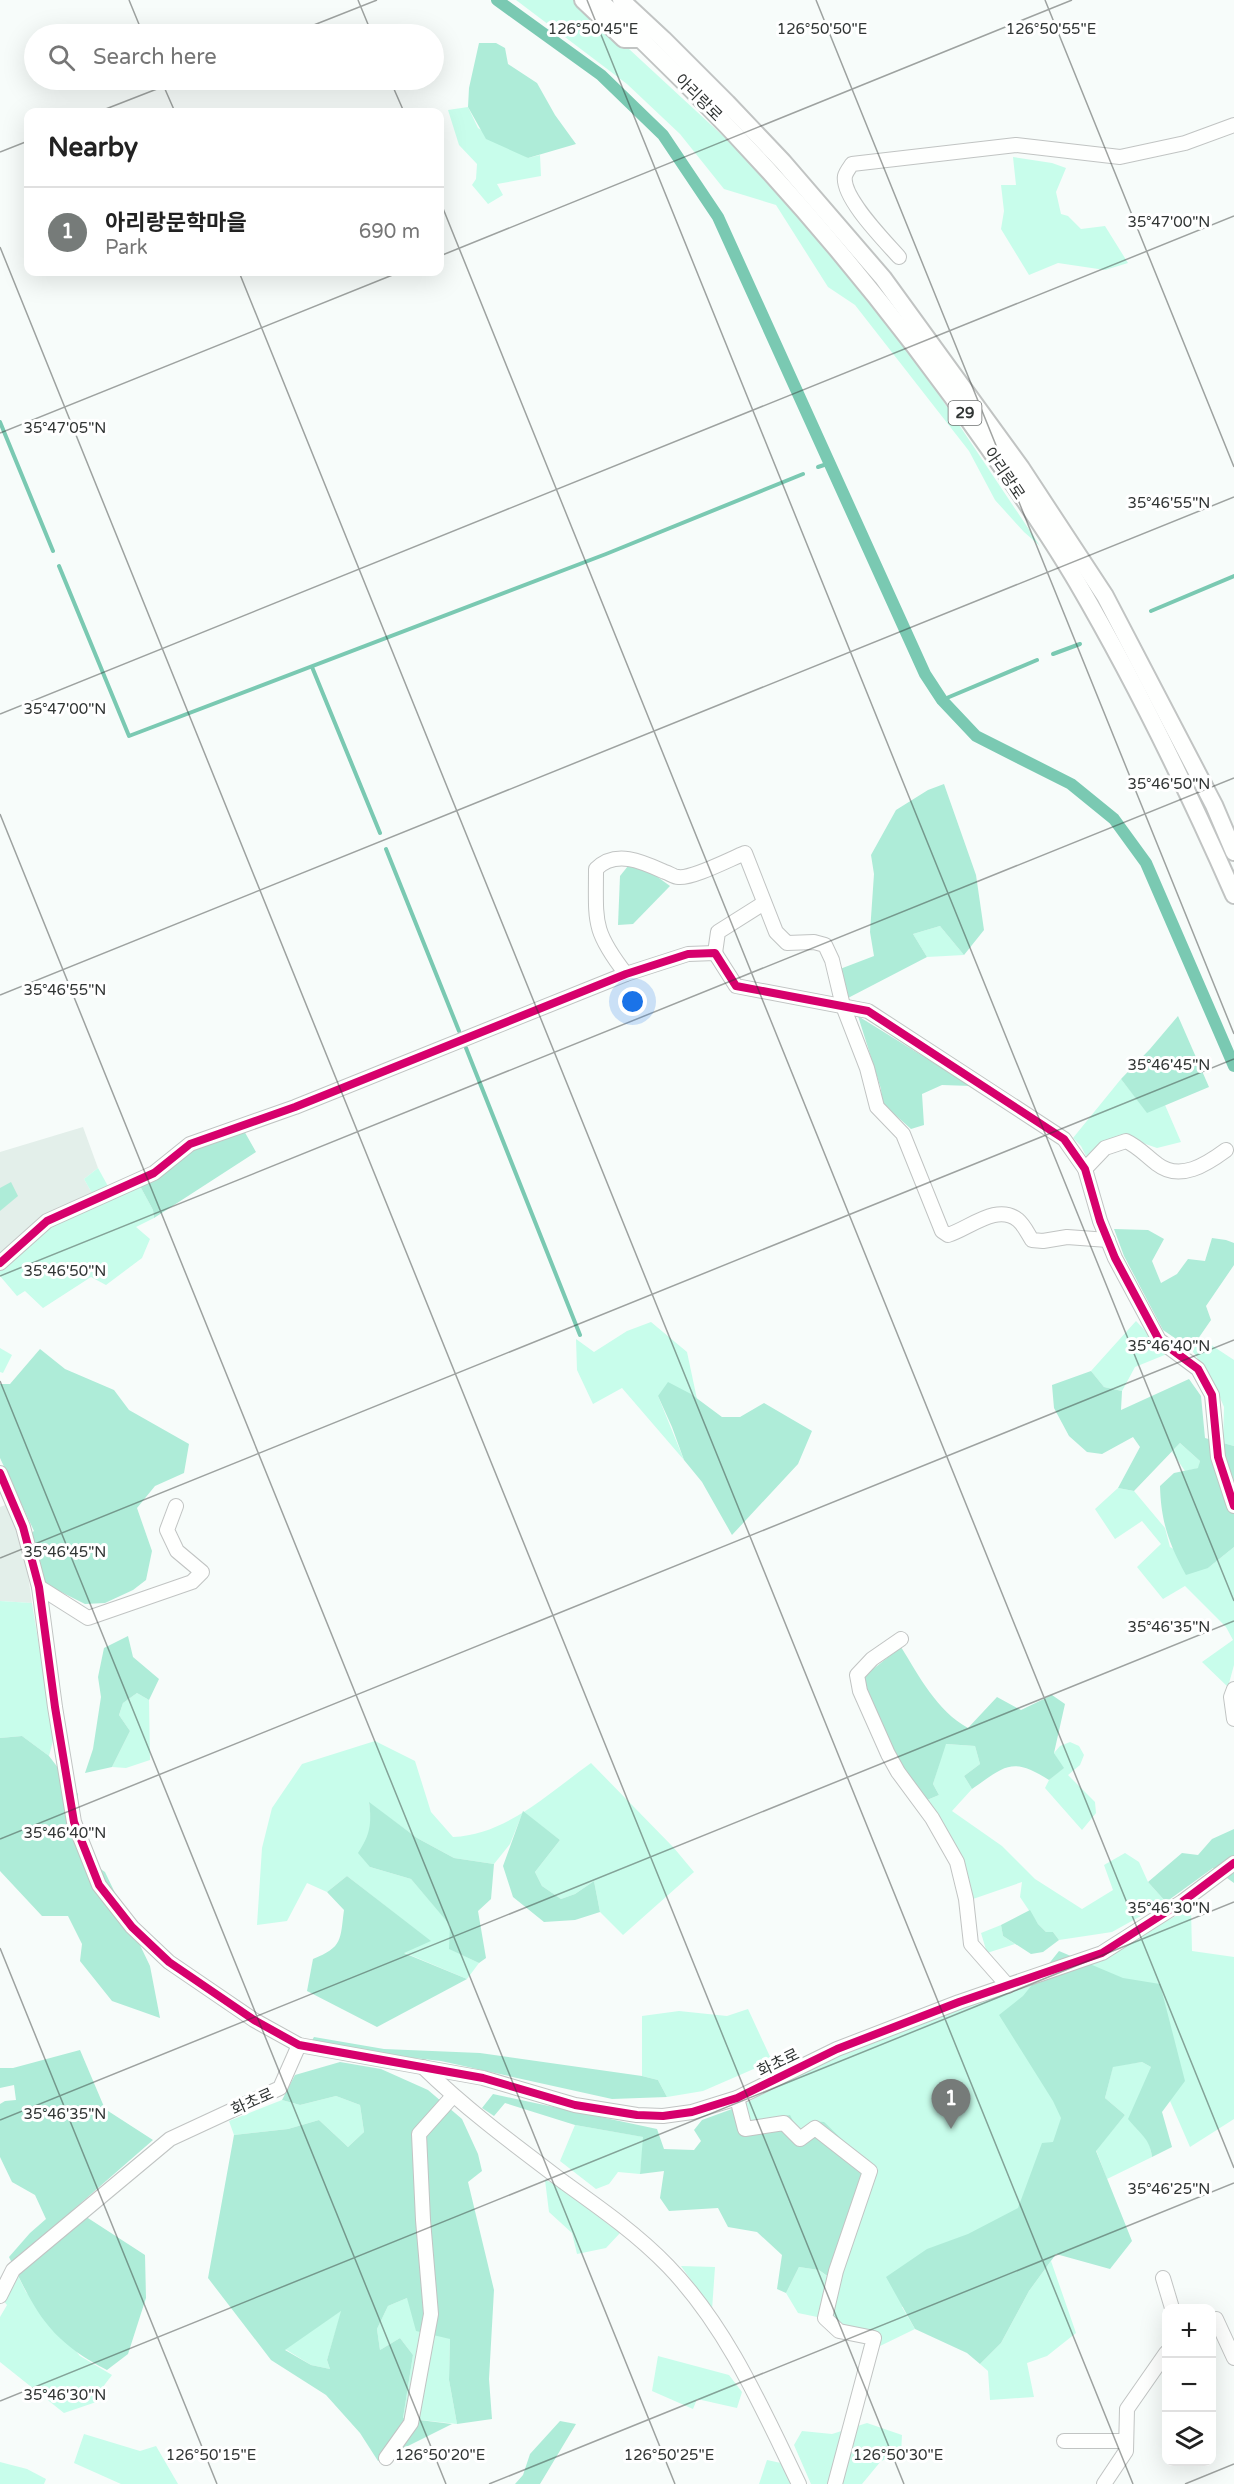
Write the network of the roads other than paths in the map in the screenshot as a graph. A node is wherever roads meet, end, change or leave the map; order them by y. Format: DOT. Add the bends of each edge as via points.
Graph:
graph roads {
  1 [pos="582,0"];
  2 [pos="599,0"];
  3 [pos="621,0"];
  4 [pos="641,39"];
  5 [pos="1234,125"];
  6 [pos="899,257"];
  7 [pos="1234,852"];
  8 [pos="1234,895"];
  9 [pos="765,903"];
  10 [pos="715,953"];
  11 [pos="626,974"];
  12 [pos="843,1006"];
  13 [pos="1226,1150"];
  14 [pos="1085,1169"];
  15 [pos="1108,1240"];
  16 [pos="0,1263"];
  17 [pos="0,1473"];
  18 [pos="176,1506"];
  19 [pos="1234,1506"];
  20 [pos="39,1587"];
  21 [pos="901,1639"];
  22 [pos="1234,1689"];
  23 [pos="1234,1719"];
  24 [pos="1234,1863"];
  25 [pos="1008,1986"];
  26 [pos="299,2045"];
  27 [pos="423,2067"];
  28 [pos="453,2096"];
  29 [pos="737,2098"];
  30 [pos="1163,2278"];
  31 [pos="0,2296"];
  32 [pos="1171,2304"];
  33 [pos="1216,2319"];
  34 [pos="1163,2358"];
  35 [pos="1234,2358"];
  36 [pos="1064,2441"];
  37 [pos="1126,2441"];
  38 [pos="386,2458"];
  39 [pos="798,2484"];
  40 [pos="835,2484"];
  41 [pos="1104,2484"];
  1 -- 4 [label="main road" via="624,39"];
  2 -- 4 [label="main road, 아리랑로 / 29"];
  3 -- 7 [label="main road, 아리랑로 / 29" via="783,162 883,278 1021,468 1105,596 1214,805"];
  4 -- 8 [label="main road, 아리랑로 / 29" via="756,154 871,288 937,373 1076,579 1175,763"];
  5 -- 6 [label="street" via="1185,143 1119,157 1016,145 852,164 845,175 845,189"];
  9 -- 10 [label="street" via="718,932"];
  9 -- 11 [label="street" via="745,854 679,877 622,857 602,863 596,869 595,915 599,934"];
  9 -- 12 [label="street" via="776,933 787,943 825,945"];
  10 -- 11 [label="street" via="688,954"];
  10 -- 12 [label="street" via="736,986"];
  11 -- 16 [label="street" via="295,1107 190,1144 154,1173 47,1221"];
  12 -- 14 [label="street" via="868,1011 1064,1139"];
  12 -- 15 [label="street" via="859,1043 877,1107 903,1134 942,1232 948,1235 985,1217 1005,1213 1019,1221 1032,1240 1067,1236"];
  13 -- 14 [label="street" via="1205,1165 1179,1173 1158,1166 1139,1147 1126,1141 1105,1148"];
  14 -- 15 [label="street"];
  15 -- 19 [label="street" via="1159,1340 1198,1369 1212,1395 1218,1457"];
  17 -- 20 [label="street" via="23,1527"];
  18 -- 20 [label="street" via="167,1530 177,1551 202,1572 192,1582 88,1618"];
  20 -- 26 [label="street" via="74,1822 99,1885 132,1927 169,1962 254,2020"];
  21 -- 25 [label="street" via="857,1675 860,1690 898,1772 932,1818 957,1862 971,1944"];
  22 -- 23 [label="street"];
  24 -- 25 [label="street, 화초로" via="1102,1953"];
  25 -- 29 [label="street, 화초로" via="837,2049"];
  26 -- 27 [label="street, 화초로"];
  26 -- 31 [label="street, 화초로" via="280,2088 170,2139 13,2270"];
  27 -- 28 [label="street"];
  27 -- 29 [label="street, 화초로" via="483,2078 575,2105 637,2115 692,2112"];
  28 -- 38 [label="street" via="420,2134 431,2314 411,2423"];
  28 -- 39 [label="street" via="667,2264 697,2299 737,2359"];
  29 -- 40 [label="street" via="745,2129 784,2123 800,2139 815,2128 870,2171 836,2271 825,2318 839,2331 874,2338"];
  30 -- 32 [label="street"];
  33 -- 35 [label="street"];
  34 -- 37 [label="street" via="1127,2409"];
  36 -- 37 [label="street"];
  37 -- 41 [label="street" via="1126,2451"];
}
